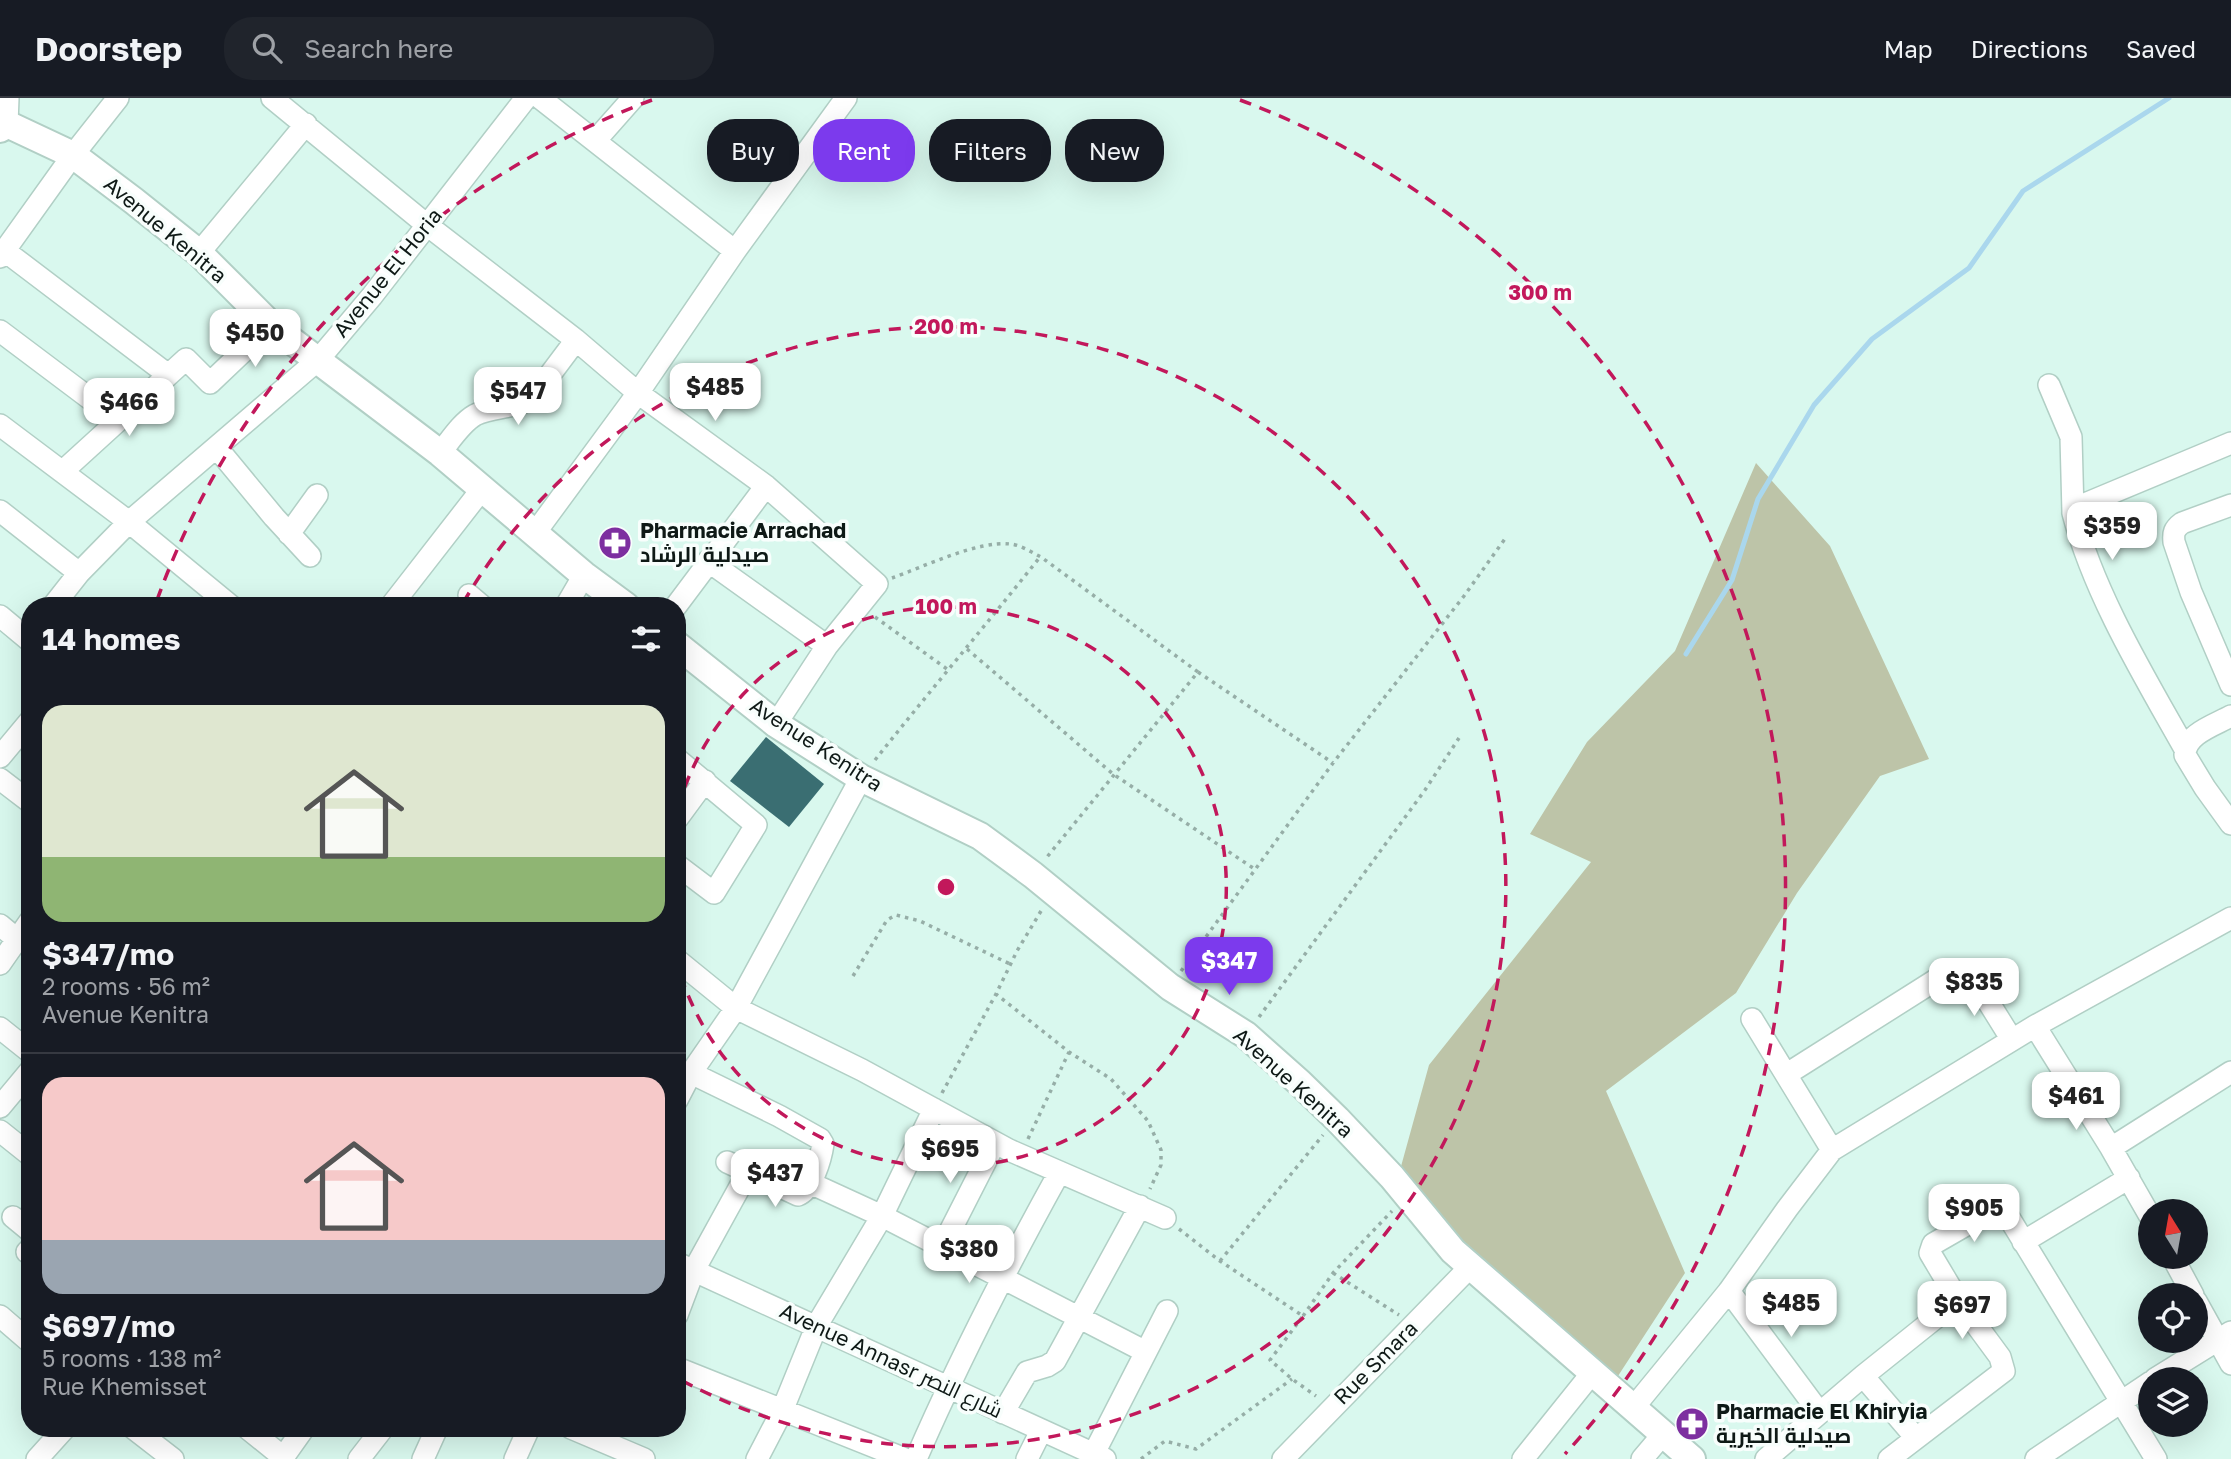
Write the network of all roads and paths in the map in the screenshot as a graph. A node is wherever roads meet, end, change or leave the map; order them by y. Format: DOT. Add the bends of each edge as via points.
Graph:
graph roads {
  1 [pos="118,98"];
  2 [pos="272,98"];
  3 [pos="526,98"];
  4 [pos="540,98"];
  5 [pos="633,98"];
  6 [pos="846,98"];
  7 [pos="5,117"];
  8 [pos="306,124"];
  9 [pos="595,141"];
  10 [pos="74,155"];
  11 [pos="427,226"];
  12 [pos="735,251"];
  13 [pos="199,253"];
  14 [pos="2,254"];
  15 [pos="271,326"];
  16 [pos="0,331"];
  17 [pos="576,340"];
  18 [pos="318,360"];
  19 [pos="167,374"];
  20 [pos="2049,385"];
  21 [pos="638,393"];
  22 [pos="117,419"];
  23 [pos="0,425"];
  24 [pos="2231,443"];
  25 [pos="216,448"];
  26 [pos="440,453"];
  27 [pos="63,471"];
  28 [pos="766,486"];
  29 [pos="482,489"];
  30 [pos="317,495"];
  31 [pos="2231,505"];
  32 [pos="0,511"];
  33 [pos="2073,513"];
  34 [pos="129,522"];
  35 [pos="535,533"];
  36 [pos="289,534"];
  37 [pos="1507,536"];
  38 [pos="310,556"];
  39 [pos="1041,557"];
  40 [pos="708,561"];
  41 [pos="79,573"];
  42 [pos="584,575"];
  43 [pos="877,584"];
  44 [pos="60,597"];
  45 [pos="220,597"];
  46 [pos="398,597"];
  47 [pos="571,597"];
  48 [pos="614,597"];
  49 [pos="682,597"];
  50 [pos="859,606"];
  51 [pos="0,616"];
  52 [pos="21,632"];
  53 [pos="827,646"];
  54 [pos="967,649"];
  55 [pos="686,652"];
  56 [pos="947,670"];
  57 [pos="1198,672"];
  58 [pos="2231,685"];
  59 [pos="2231,716"];
  60 [pos="776,724"];
  61 [pos="1460,738"];
  62 [pos="21,746"];
  63 [pos="2185,749"];
  64 [pos="0,757"];
  65 [pos="1333,763"];
  66 [pos="686,766"];
  67 [pos="1113,774"];
  68 [pos="861,778"];
  69 [pos="0,779"];
  70 [pos="705,781"];
  71 [pos="21,795"];
  72 [pos="686,807"];
  73 [pos="2231,824"];
  74 [pos="1256,870"];
  75 [pos="686,872"];
  76 [pos="1033,875"];
  77 [pos="1054,892"];
  78 [pos="2231,918"];
  79 [pos="0,925"];
  80 [pos="21,935"];
  81 [pos="18,940"];
  82 [pos="0,964"];
  83 [pos="1010,964"];
  84 [pos="686,970"];
  85 [pos="853,976"];
  86 [pos="1170,986"];
  87 [pos="996,994"];
  88 [pos="736,1008"];
  89 [pos="1752,1019"];
  90 [pos="2035,1026"];
  91 [pos="0,1028"];
  92 [pos="1245,1035"];
  93 [pos="2012,1040"];
  94 [pos="21,1045"];
  95 [pos="1069,1052"];
  96 [pos="2231,1072"];
  97 [pos="691,1073"];
  98 [pos="1787,1074"];
  99 [pos="21,1082"];
  100 [pos="686,1083"];
  101 [pos="0,1107"];
  102 [pos="933,1109"];
  103 [pos="1337,1119"];
  104 [pos="0,1131"];
  105 [pos="995,1143"];
  106 [pos="21,1148"];
  107 [pos="2111,1148"];
  108 [pos="1832,1150"];
  109 [pos="1020,1154"];
  110 [pos="727,1162"];
  111 [pos="748,1172"];
  112 [pos="1059,1173"];
  113 [pos="2129,1178"];
  114 [pos="810,1183"];
  115 [pos="1406,1195"];
  116 [pos="2141,1199"];
  117 [pos="1140,1206"];
  118 [pos="882,1216"];
  119 [pos="13,1217"];
  120 [pos="1166,1218"];
  121 [pos="21,1230"];
  122 [pos="2023,1242"];
  123 [pos="942,1247"];
  124 [pos="1220,1261"];
  125 [pos="686,1266"];
  126 [pos="1470,1267"];
  127 [pos="1333,1273"];
  128 [pos="1000,1278"];
  129 [pos="1729,1291"];
  130 [pos="1958,1300"];
  131 [pos="1167,1311"];
  132 [pos="1303,1316"];
  133 [pos="2208,1316"];
  134 [pos="1079,1318"];
  135 [pos="2,1322"];
  136 [pos="817,1325"];
  137 [pos="1415,1325"];
  138 [pos="21,1336"];
  139 [pos="2224,1336"];
  140 [pos="1146,1352"];
  141 [pos="2231,1364"];
  142 [pos="2174,1367"];
  143 [pos="686,1372"];
  144 [pos="1592,1373"];
  145 [pos="1863,1376"];
  146 [pos="1292,1379"];
  147 [pos="948,1386"];
  148 [pos="2138,1390"];
  149 [pos="2120,1401"];
  150 [pos="1333,1406"];
  151 [pos="1634,1407"];
  152 [pos="782,1411"];
  153 [pos="1819,1412"];
  154 [pos="1003,1413"];
  155 [pos="1041,1431"];
  156 [pos="1664,1433"];
  157 [pos="57,1437"];
  158 [pos="145,1437"];
  159 [pos="258,1437"];
  160 [pos="297,1437"];
  161 [pos="376,1437"];
  162 [pos="433,1437"];
  163 [pos="525,1437"];
  164 [pos="585,1437"];
  165 [pos="1916,1438"];
  166 [pos="612,1454"];
  167 [pos="1292,1456"];
  168 [pos="1096,1457"];
  169 [pos="282,1458"];
  170 [pos="37,1459"];
  171 [pos="173,1459"];
  172 [pos="359,1459"];
  173 [pos="423,1459"];
  174 [pos="515,1459"];
  175 [pos="644,1459"];
  176 [pos="757,1459"];
  177 [pos="905,1459"];
  178 [pos="916,1459"];
  179 [pos="1027,1459"];
  180 [pos="1141,1459"];
  181 [pos="1523,1459"];
  182 [pos="1642,1459"];
  183 [pos="1692,1459"];
  184 [pos="1766,1459"];
  185 [pos="1889,1459"];
  186 [pos="2036,1459"];
  187 [pos="2156,1459"];
  1 -- 10 [label="street"];
  2 -- 8 [label="street"];
  3 -- 11 [label="street, Avenue El Horia"];
  4 -- 9 [label="street"];
  5 -- 9 [label="street"];
  6 -- 12 [label="street"];
  7 -- 10 [label="street, Avenue Kenitra"];
  8 -- 11 [label="street"];
  8 -- 13 [label="street"];
  9 -- 12 [label="street"];
  10 -- 13 [label="street, Avenue Kenitra"];
  10 -- 14 [label="street"];
  11 -- 17 [label="street"];
  11 -- 18 [label="street, Avenue El Horia"];
  12 -- 21 [label="street"];
  13 -- 15 [label="street, Avenue Kenitra"];
  14 -- 19 [label="street"];
  15 -- 18 [label="street, Avenue Kenitra"];
  15 -- 19 [label="street" via="210,383 186,359"];
  16 -- 22 [label="street"];
  17 -- 21 [label="street"];
  17 -- 26 [label="street" via="534,396 515,406 473,416"];
  18 -- 25 [label="street, Avenue El Horia"];
  18 -- 26 [label="street, Avenue Kenitra"];
  19 -- 22 [label="street"];
  20 -- 33 [label="street" via="2071,437"];
  21 -- 28 [label="street"];
  21 -- 35 [label="street"];
  22 -- 27 [label="street"];
  23 -- 27 [label="street"];
  24 -- 33 [label="street" via="2084,504"];
  25 -- 34 [label="street, Avenue El Horia"];
  25 -- 36 [label="street"];
  26 -- 29 [label="street, Avenue Kenitra"];
  27 -- 34 [label="street"];
  28 -- 40 [label="street"];
  28 -- 43 [label="street"];
  29 -- 35 [label="street, Avenue Kenitra"];
  29 -- 46 [label="street"];
  30 -- 36 [label="street"];
  31 -- 58 [label="street" via="2182,523 2173,534 2191,592"];
  32 -- 41 [label="street"];
  33 -- 63 [label="street" via="2080,540 2135,661"];
  34 -- 41 [label="street, Avenue El Horia"];
  34 -- 45 [label="street"];
  35 -- 42 [label="street, Avenue Kenitra"];
  36 -- 38 [label="street"];
  37 -- 65 [label="path"];
  39 -- 43 [label="path" via="1013,544 998,543"];
  39 -- 54 [label="path"];
  39 -- 57 [label="path"];
  40 -- 49 [label="street"];
  40 -- 53 [label="street"];
  41 -- 44 [label="street, Avenue El Horia"];
  42 -- 47 [label="street"];
  42 -- 48 [label="street, Avenue Kenitra"];
  43 -- 50 [label="street"];
  50 -- 53 [label="street"];
  50 -- 56 [label="path"];
  51 -- 52 [label="street"];
  53 -- 60 [label="street"];
  54 -- 56 [label="path"];
  54 -- 67 [label="path"];
  55 -- 60 [label="street, Avenue Kenitra"];
  56 -- 68 [label="path"];
  57 -- 65 [label="path"];
  57 -- 67 [label="path"];
  59 -- 63 [label="street" via="2193,737"];
  60 -- 68 [label="street, Avenue Kenitra"];
  61 -- 92 [label="path"];
  62 -- 64 [label="street"];
  63 -- 73 [label="street"];
  65 -- 74 [label="path"];
  66 -- 70 [label="street"];
  67 -- 74 [label="path"];
  67 -- 76 [label="path"];
  68 -- 76 [label="street, Avenue Kenitra" via="980,836"];
  68 -- 88 [label="street"];
  69 -- 71 [label="street"];
  70 -- 72 [label="street"];
  70 -- 75 [label="street" via="756,825 714,893"];
  74 -- 86 [label="path"];
  76 -- 77 [label="street, Avenue Kenitra"];
  77 -- 83 [label="path"];
  77 -- 86 [label="street, Avenue Kenitra"];
  78 -- 90 [label="street"];
  79 -- 81 [label="street"];
  80 -- 81 [label="street"];
  81 -- 82 [label="street"];
  83 -- 85 [label="path" via="920,921 896,915 887,920"];
  83 -- 87 [label="path"];
  84 -- 88 [label="street"];
  86 -- 92 [label="street, Avenue Kenitra"];
  87 -- 95 [label="path"];
  87 -- 102 [label="path"];
  88 -- 97 [label="street"];
  88 -- 102 [label="street"];
  89 -- 98 [label="street"];
  90 -- 93 [label="street"];
  90 -- 107 [label="street"];
  91 -- 94 [label="street"];
  92 -- 103 [label="street, Avenue Kenitra"];
  93 -- 98 [label="street" via="1971,974 1960,970 1942,976"];
  93 -- 108 [label="street"];
  95 -- 109 [label="path"];
  95 -- 117 [label="path" via="1111,1079 1155,1134 1161,1165"];
  96 -- 107 [label="street"];
  97 -- 100 [label="street"];
  97 -- 114 [label="street" via="820,1139 822,1150"];
  98 -- 108 [label="street"];
  99 -- 101 [label="street"];
  102 -- 105 [label="street"];
  102 -- 118 [label="street"];
  103 -- 115 [label="street, Avenue Kenitra"];
  103 -- 124 [label="path"];
  104 -- 106 [label="street"];
  105 -- 109 [label="street"];
  105 -- 123 [label="street"];
  107 -- 113 [label="street"];
  108 -- 129 [label="street"];
  109 -- 112 [label="street"];
  110 -- 111 [label="street"];
  111 -- 114 [label="street" via="795,1194 804,1193"];
  111 -- 125 [label="street"];
  112 -- 117 [label="street"];
  112 -- 128 [label="street"];
  113 -- 116 [label="street"];
  113 -- 122 [label="street"];
  114 -- 118 [label="street"];
  115 -- 126 [label="street, Avenue Kenitra"];
  115 -- 127 [label="path"];
  117 -- 120 [label="street"];
  117 -- 134 [label="street"];
  118 -- 123 [label="street"];
  118 -- 136 [label="street"];
  119 -- 121 [label="street"];
  120 -- 124 [label="path"];
  122 -- 130 [label="street" via="1998,1206 1933,1244 1931,1257"];
  122 -- 149 [label="street"];
  123 -- 128 [label="street"];
  124 -- 132 [label="path"];
  125 -- 136 [label="street, Avenue Annasr شارع النصر"];
  126 -- 137 [label="street, Rue Smara"];
  126 -- 144 [label="street, Avenue Kenitra"];
  127 -- 132 [label="path"];
  127 -- 137 [label="path"];
  128 -- 134 [label="street"];
  128 -- 147 [label="street"];
  129 -- 151 [label="street"];
  129 -- 153 [label="street"];
  130 -- 145 [label="street"];
  130 -- 165 [label="street" via="2000,1357 2004,1371"];
  131 -- 140 [label="street"];
  132 -- 146 [label="path" via="1270,1360"];
  133 -- 139 [label="street"];
  134 -- 140 [label="street"];
  134 -- 154 [label="street" via="1055,1361 1027,1372"];
  135 -- 138 [label="street"];
  136 -- 147 [label="street, Avenue Annasr شارع النصر"];
  136 -- 152 [label="street"];
  137 -- 150 [label="street, Rue Smara"];
  139 -- 141 [label="street"];
  139 -- 142 [label="street"];
  140 -- 168 [label="street"];
  143 -- 152 [label="street"];
  144 -- 151 [label="street, Avenue Kenitra"];
  144 -- 181 [label="street"];
  145 -- 153 [label="street"];
  145 -- 165 [label="street"];
  146 -- 150 [label="path"];
  146 -- 180 [label="path" via="1196,1449 1165,1441"];
  147 -- 154 [label="street, Avenue Annasr شارع النصر"];
  147 -- 178 [label="street"];
  148 -- 149 [label="street"];
  149 -- 186 [label="street"];
  149 -- 187 [label="street"];
  150 -- 167 [label="street, Rue Smara"];
  151 -- 156 [label="street, Avenue Kenitra"];
  152 -- 176 [label="street"];
  152 -- 177 [label="street"];
  153 -- 184 [label="street"];
  154 -- 155 [label="street, Avenue Annasr شارع النصر"];
  155 -- 168 [label="street, Avenue Annasr شارع النصر"];
  155 -- 179 [label="street"];
  156 -- 182 [label="street"];
  156 -- 183 [label="street, Avenue Kenitra"];
  157 -- 170 [label="street"];
  158 -- 171 [label="street"];
  159 -- 169 [label="street"];
  160 -- 169 [label="street"];
  161 -- 172 [label="street"];
  162 -- 173 [label="street"];
  163 -- 174 [label="street"];
  164 -- 166 [label="street"];
  165 -- 185 [label="street"];
  166 -- 175 [label="street"];
}
